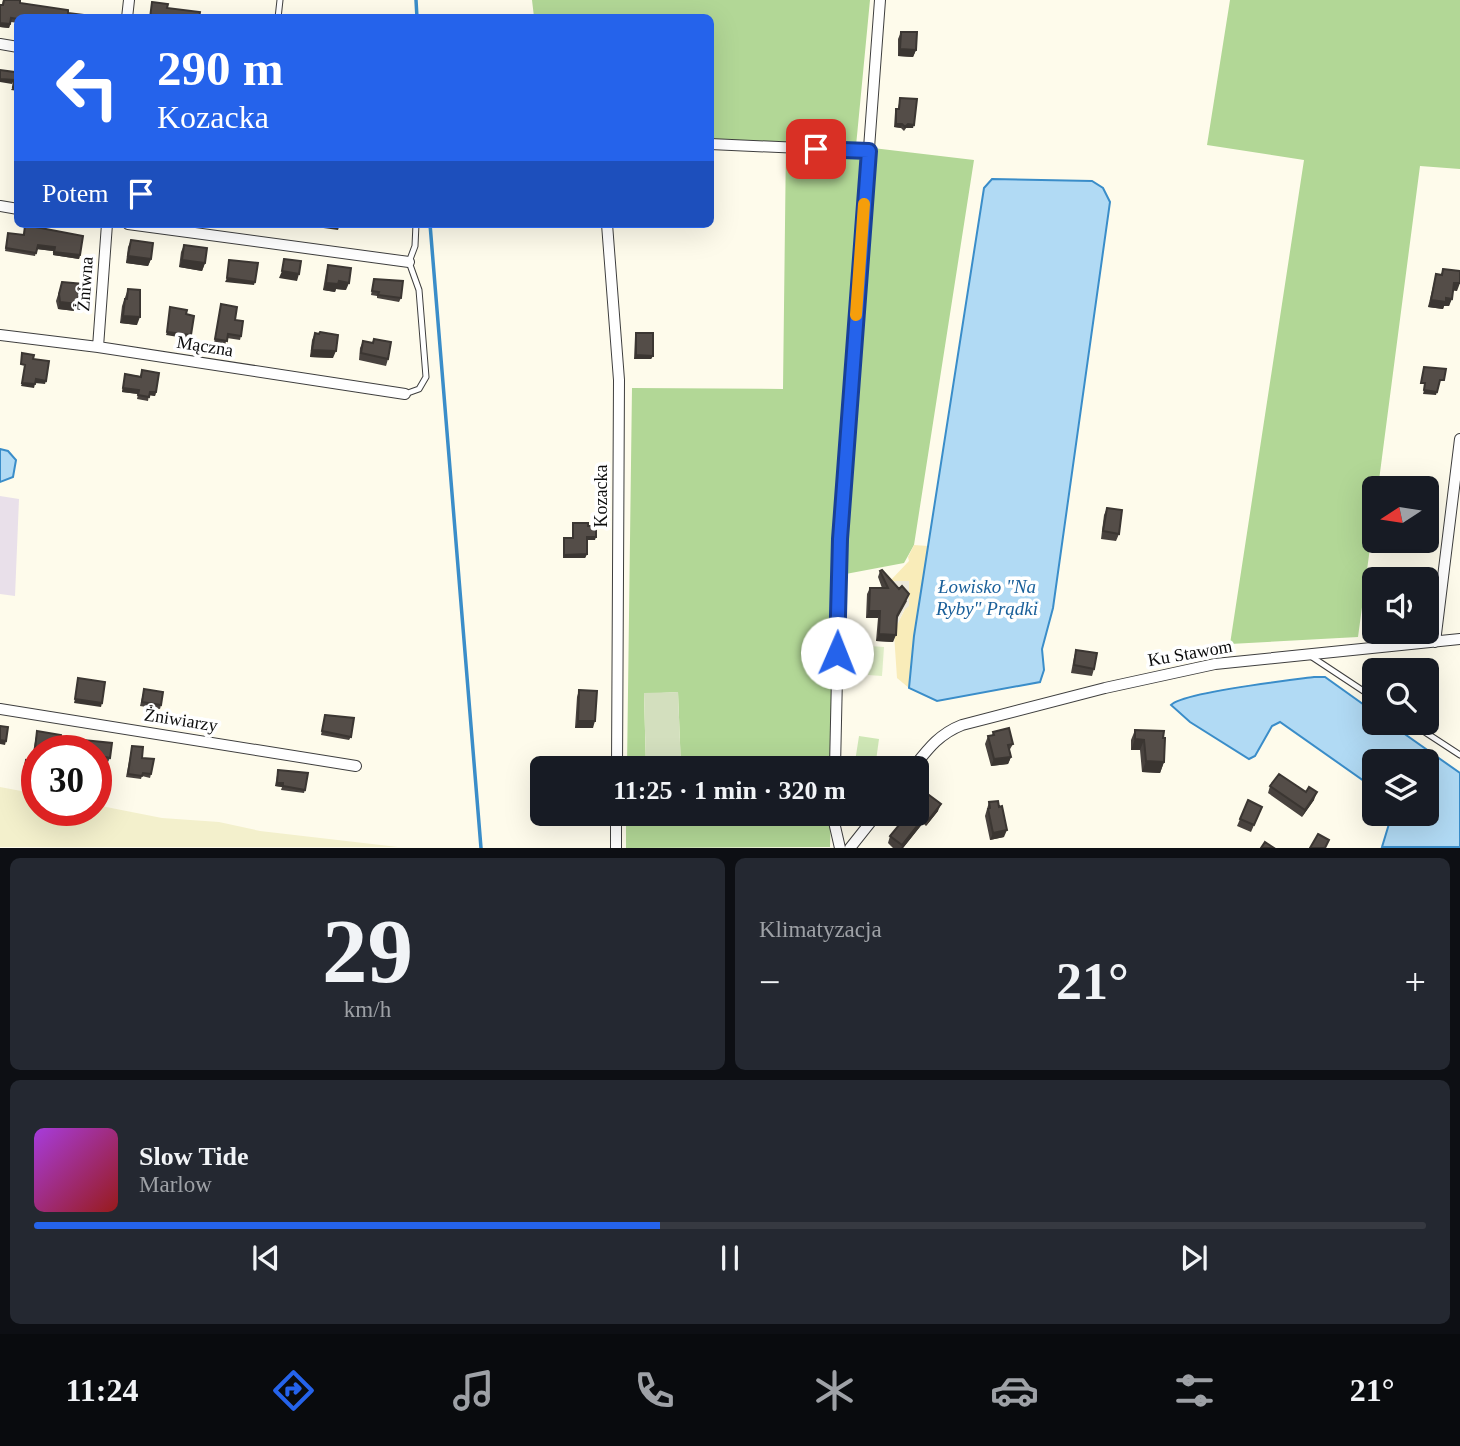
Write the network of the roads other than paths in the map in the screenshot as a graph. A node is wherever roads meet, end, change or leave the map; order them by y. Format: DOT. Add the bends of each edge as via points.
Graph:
graph roads {
  1 [pos="880,0"];
  2 [pos="714,144"];
  3 [pos="869,151"];
  4 [pos="107,228"];
  5 [pos="158,228"];
  6 [pos="416,228"];
  7 [pos="607,228"];
  8 [pos="409,262"];
  9 [pos="0,335"];
  10 [pos="98,347"];
  11 [pos="405,394"];
  12 [pos="1460,439"];
  13 [pos="1439,610"];
  14 [pos="1460,639"];
  15 [pos="1439,642"];
  16 [pos="1414,644"];
  17 [pos="1308,654"];
  18 [pos="1362,690"];
  19 [pos="0,709"];
  20 [pos="1429,735"];
  21 [pos="1460,755"];
  22 [pos="617,756"];
  23 [pos="835,756"];
  24 [pos="922,756"];
  25 [pos="356,766"];
  26 [pos="616,826"];
  27 [pos="835,826"];
  28 [pos="867,826"];
  29 [pos="616,848"];
  30 [pos="841,848"];
  31 [pos="850,848"];
  1 -- 3 [label="street"];
  2 -- 3 [label="street"];
  3 -- 23 [label="street" via="840,539"];
  4 -- 10 [label="street, Żniwna"];
  5 -- 8 [label="street"];
  6 -- 8 [label="lane"];
  7 -- 22 [label="street, Kozacka" via="619,380"];
  8 -- 11 [label="lane" via="419,290 426,377 419,389"];
  9 -- 10 [label="street, Mączna"];
  10 -- 11 [label="street, Mączna"];
  12 -- 13 [label="street"];
  14 -- 15 [label="street, Ku Stawom"];
  16 -- 17 [label="street, Ku Stawom"];
  17 -- 18 [label="lane"];
  17 -- 24 [label="street, Ku Stawom" via="1215,664 961,725 935,739"];
  19 -- 25 [label="street, Żniwiarzy"];
  20 -- 21 [label="lane"];
  26 -- 29 [label="street"];
  27 -- 30 [label="street"];
  28 -- 31 [label="street"];
}
